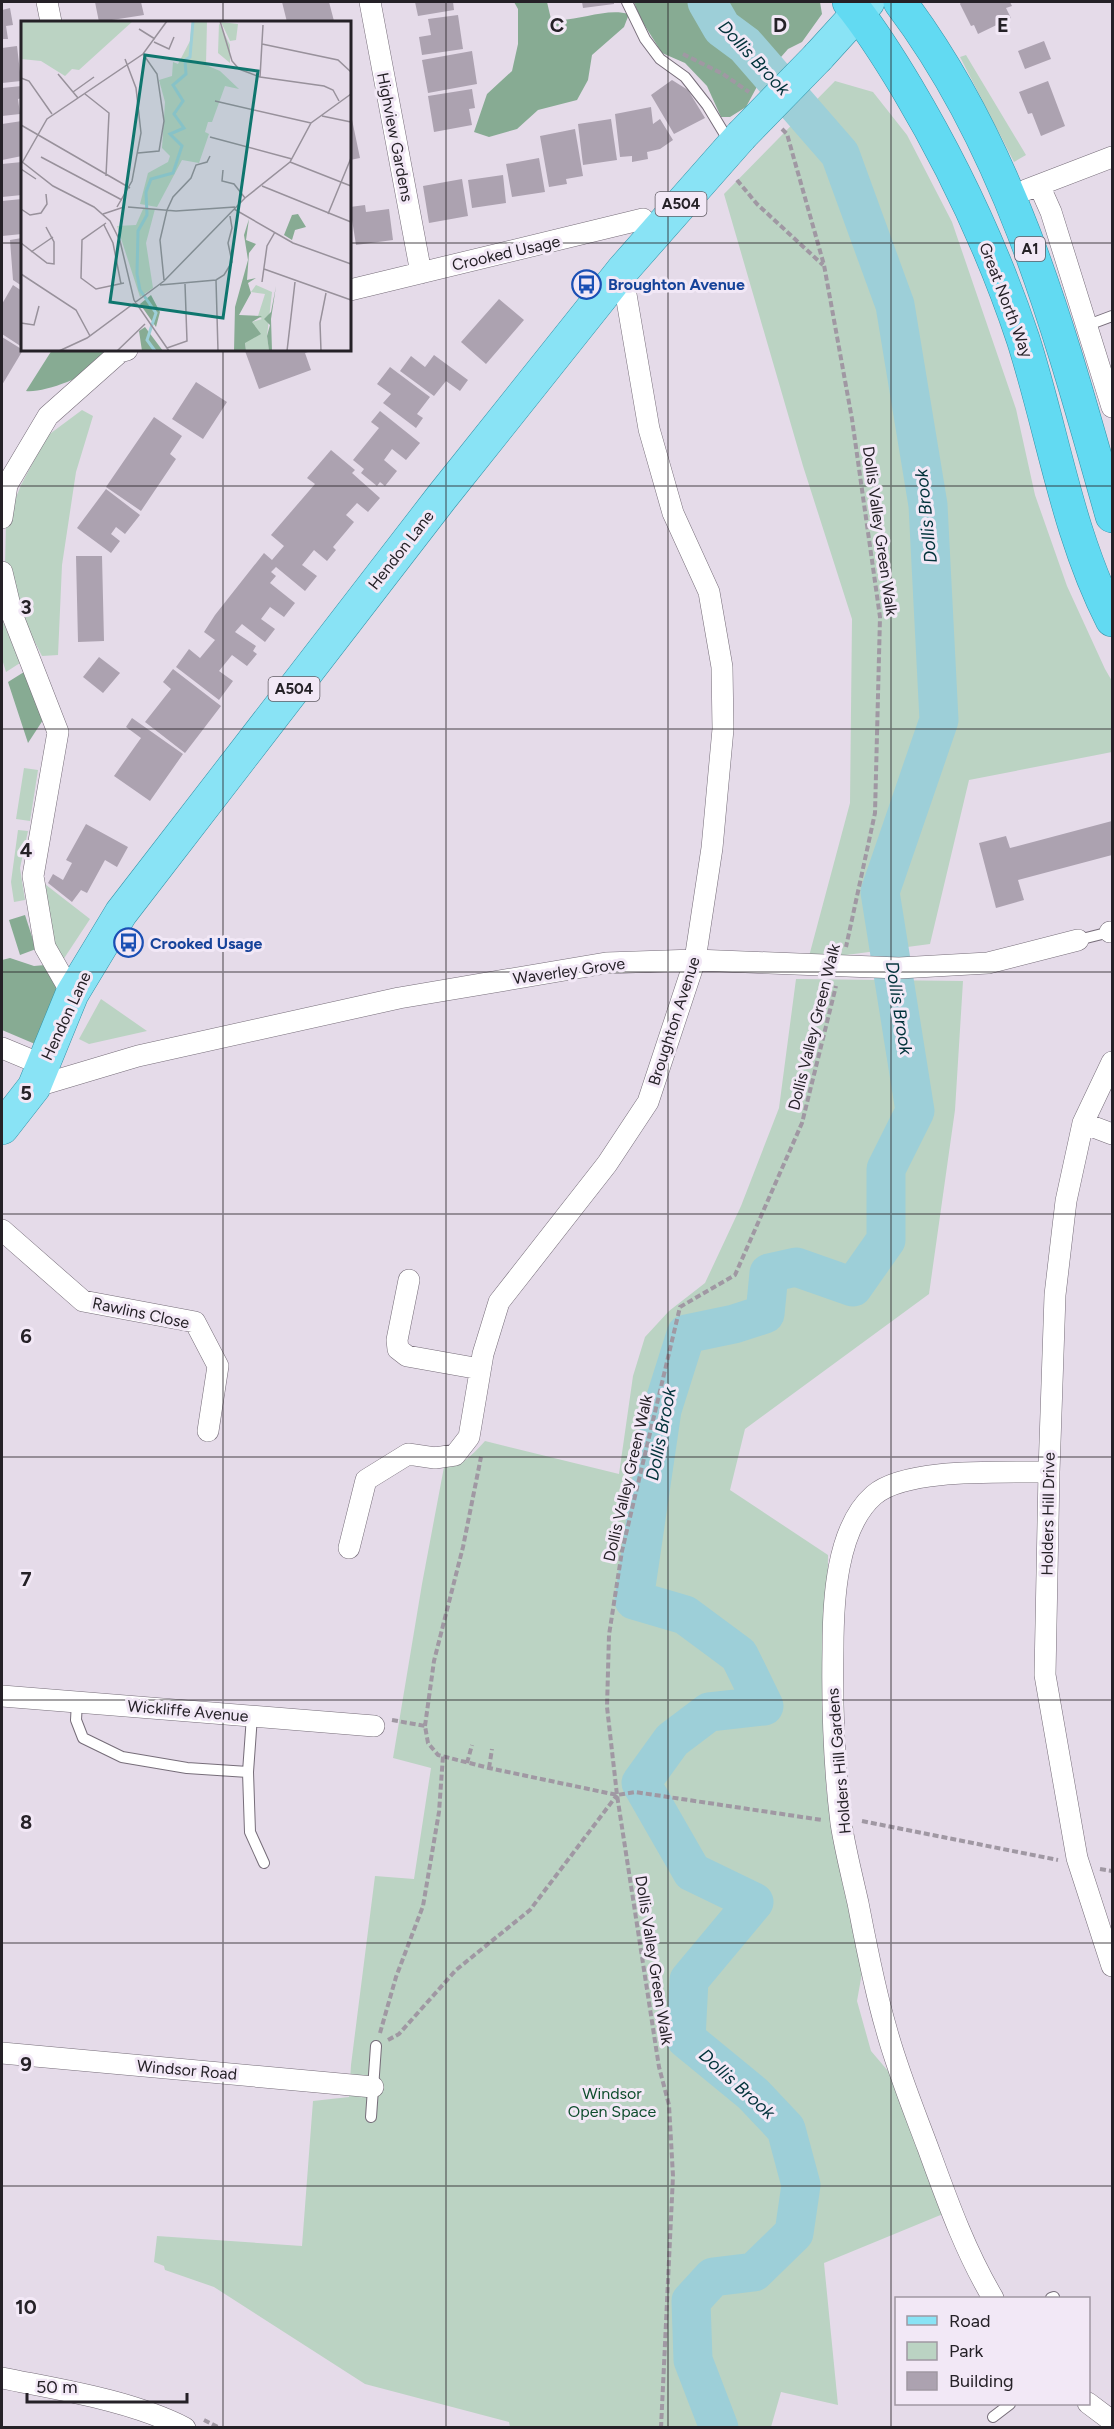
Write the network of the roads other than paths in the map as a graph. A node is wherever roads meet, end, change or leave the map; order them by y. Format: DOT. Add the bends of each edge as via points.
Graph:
graph roads {
  1 [pos="47,2"];
  2 [pos="370,2"];
  3 [pos="627,2"];
  4 [pos="900,2"];
  5 [pos="859,5"];
  6 [pos="51,21"];
  7 [pos="731,147"];
  8 [pos="1113,157"];
  9 [pos="1025,190"];
  10 [pos="655,233"];
  11 [pos="622,271"];
  12 [pos="421,273"];
  13 [pos="351,290"];
  14 [pos="1113,316"];
  15 [pos="1088,325"];
  16 [pos="121,351"];
  17 [pos="1113,407"];
  18 [pos="1113,516"];
  19 [pos="2,518"];
  20 [pos="2,572"];
  21 [pos="1113,620"];
  22 [pos="1112,932"];
  23 [pos="1078,940"];
  24 [pos="695,960"];
  25 [pos="72,994"];
  26 [pos="2,1048"];
  27 [pos="1113,1062"];
  28 [pos="38,1076"];
  29 [pos="1083,1123"];
  30 [pos="2,1128"];
  31 [pos="1113,1134"];
  32 [pos="2,1230"];
  33 [pos="409,1280"];
  34 [pos="480,1369"];
  35 [pos="208,1431"];
  36 [pos="1049,1472"];
  37 [pos="350,1548"];
  38 [pos="2,1696"];
  39 [pos="76,1702"];
  40 [pos="252,1716"];
  41 [pos="374,1726"];
  42 [pos="248,1772"];
  43 [pos="264,1863"];
  44 [pos="1113,1966"];
  45 [pos="376,2046"];
  46 [pos="2,2053"];
  47 [pos="373,2087"];
  48 [pos="371,2117"];
  49 [pos="992,2297"];
  50 [pos="2,2378"];
  51 [pos="1090,2404"];
  52 [pos="1008,2405"];
  53 [pos="993,2417"];
  54 [pos="1113,2421"];
  55 [pos="185,2427"];
  1 -- 6 [label="street"];
  2 -- 12 [label="street, Highview Gardens"];
  3 -- 7 [label="lane" via="645,39 660,59 685,77 707,105"];
  4 -- 9 [label="highway, A1" via="930,41"];
  5 -- 7 [label="main road, Hendon Lane / A504, bridge" via="818,57"];
  5 -- 21 [label="highway, Great North Way / A1" via="930,127 992,261 1023,339 1091,574"];
  7 -- 10 [label="main road, Hendon Lane / A504"];
  8 -- 9 [label="street"];
  9 -- 15 [label="street" via="1051,212"];
  9 -- 18 [label="highway, A1" via="1069,365"];
  10 -- 11 [label="main road, Hendon Lane / A504"];
  10 -- 12 [label="street, Crooked Usage" via="644,219"];
  11 -- 24 [label="street, Broughton Avenue" via="649,429 673,513 709,592 722,667 723,729 713,837"];
  11 -- 25 [label="main road, Hendon Lane / A504" via="441,498 121,913"];
  12 -- 13 [label="street, Crooked Usage"];
  14 -- 15 [label="lane"];
  15 -- 17 [label="street"];
  16 -- 19 [label="street" via="48,416 7,485"];
  20 -- 25 [label="street" via="12,614 58,732 33,876 45,947"];
  22 -- 23 [label="lane, Waverley Grove"];
  23 -- 24 [label="street, Waverley Grove" via="988,963 899,968"];
  24 -- 28 [label="street, Waverley Grove" via="606,963 399,998"];
  24 -- 34 [label="street, Broughton Avenue" via="648,1102 607,1164 499,1302"];
  25 -- 28 [label="main road, Hendon Lane / A504"];
  26 -- 28 [label="street"];
  27 -- 29 [label="street, Holders Hill Drive"];
  28 -- 30 [label="main road, Hendon Lane / A504"];
  29 -- 31 [label="street"];
  29 -- 36 [label="street, Holders Hill Drive" via="1066,1201 1055,1295"];
  32 -- 35 [label="street, Rawlins Close" via="83,1301 195,1322 218,1366"];
  33 -- 34 [label="street" via="398,1349 407,1356"];
  34 -- 37 [label="street, Broughton Avenue" via="469,1437 455,1455 435,1458 408,1454 366,1480"];
  36 -- 44 [label="street, Holders Hill Drive" via="1045,1675 1079,1864"];
  36 -- 49 [label="street, Holders Hill Gardens" via="931,1475 903,1479 874,1494 853,1520 842,1557 833,1614 832,1689 841,1823 870,1964 898,2068 951,2212"];
  38 -- 39 [label="street, Wickliffe Avenue"];
  39 -- 40 [label="street, Wickliffe Avenue"];
  39 -- 42 [label="lane" via="76,1720 83,1738 122,1757 187,1768"];
  40 -- 41 [label="street, Wickliffe Avenue"];
  40 -- 42 [label="lane"];
  42 -- 43 [label="lane" via="250,1832"];
  45 -- 47 [label="lane"];
  46 -- 47 [label="street, Windsor Road"];
  47 -- 48 [label="lane"];
  50 -- 55 [label="street" via="144,2410"];
  51 -- 54 [label="street"];
  52 -- 53 [label="lane"];
}
